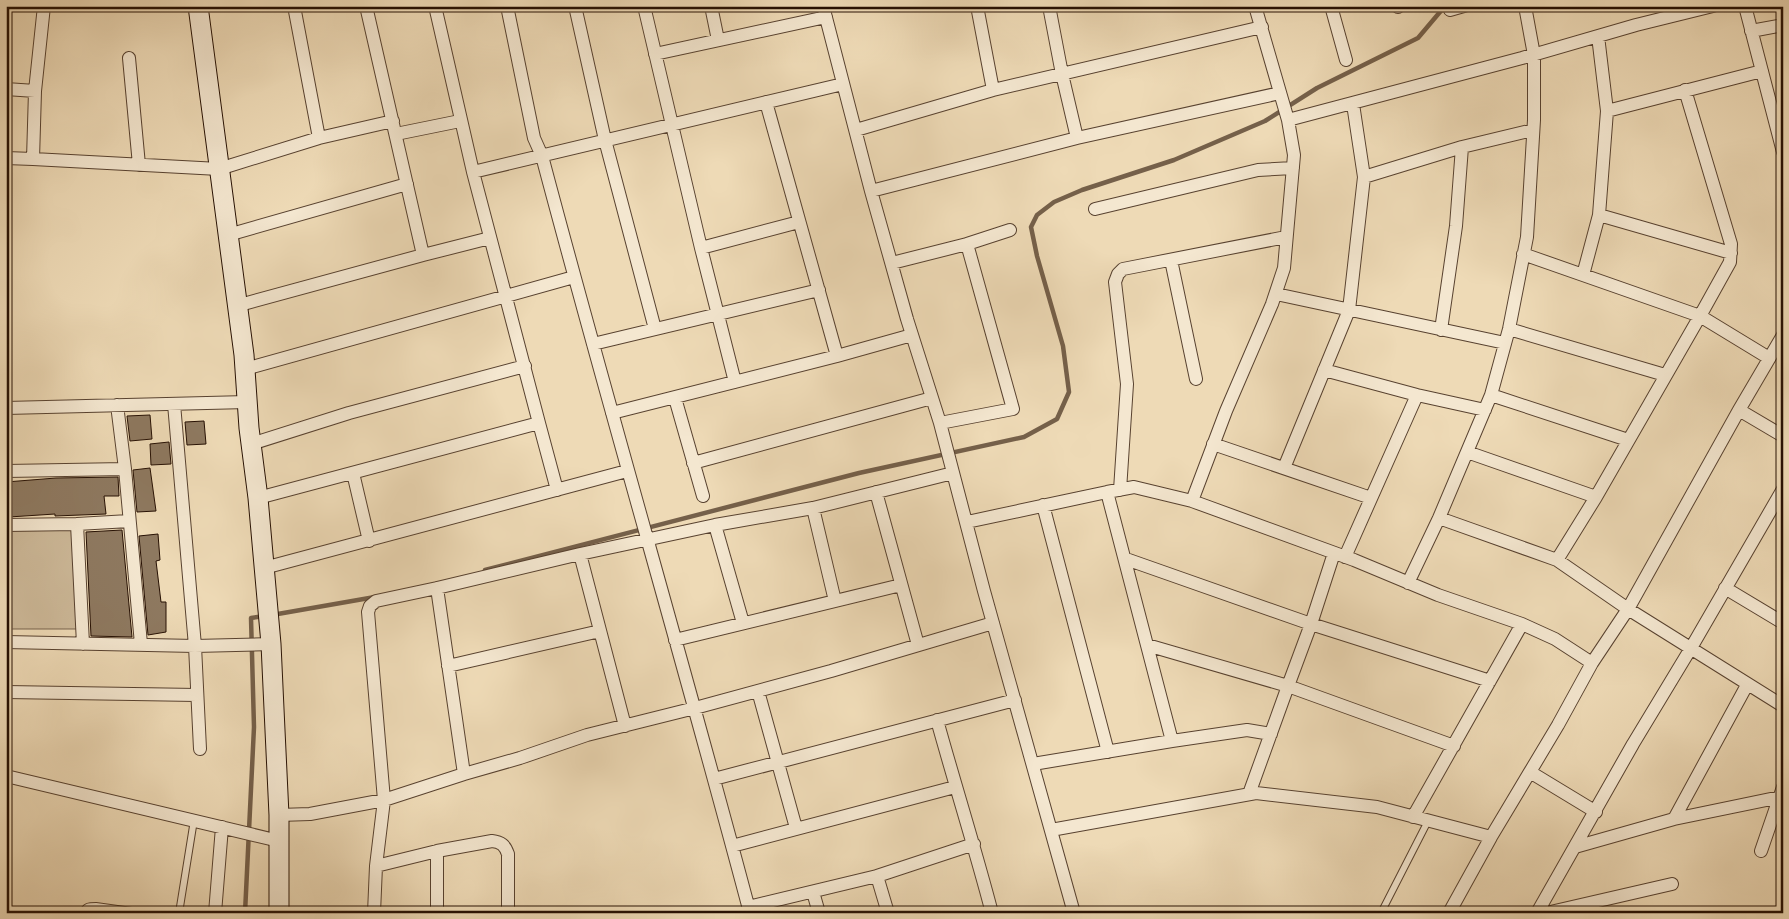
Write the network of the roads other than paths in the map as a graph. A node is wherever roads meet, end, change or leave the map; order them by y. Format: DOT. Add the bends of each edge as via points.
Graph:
graph roads {
  1 [pos="44,6"];
  2 [pos="198,6"];
  3 [pos="294,6"];
  4 [pos="366,6"];
  5 [pos="435,6"];
  6 [pos="507,6"];
  7 [pos="575,6"];
  8 [pos="644,6"];
  9 [pos="711,6"];
  10 [pos="977,6"];
  11 [pos="1049,6"];
  12 [pos="1255,6"];
  13 [pos="1332,6"];
  14 [pos="1464,6"];
  15 [pos="1525,6"];
  16 [pos="1713,6"];
  17 [pos="1745,6"];
  18 [pos="1450,10"];
  19 [pos="824,11"];
  20 [pos="1667,12"];
  21 [pos="1783,25"];
  22 [pos="1262,27"];
  23 [pos="1751,31"];
  24 [pos="1598,36"];
  25 [pos="718,40"];
  26 [pos="655,54"];
  27 [pos="1534,55"];
  28 [pos="129,58"];
  29 [pos="1346,60"];
  30 [pos="1762,71"];
  31 [pos="1062,74"];
  32 [pos="843,84"];
  33 [pos="6,89"];
  34 [pos="993,90"];
  35 [pos="1685,90"];
  36 [pos="35,91"];
  37 [pos="1281,96"];
  38 [pos="766,102"];
  39 [pos="1353,104"];
  40 [pos="1607,111"];
  41 [pos="1287,117"];
  42 [pos="393,121"];
  43 [pos="460,121"];
  44 [pos="672,124"];
  45 [pos="856,130"];
  46 [pos="1533,130"];
  47 [pos="396,134"];
  48 [pos="319,138"];
  49 [pos="1077,138"];
  50 [pos="605,140"];
  51 [pos="1462,147"];
  52 [pos="1783,152"];
  53 [pos="542,156"];
  54 [pos="6,158"];
  55 [pos="33,159"];
  56 [pos="138,165"];
  57 [pos="1293,168"];
  58 [pos="219,169"];
  59 [pos="473,172"];
  60 [pos="1364,177"];
  61 [pos="407,184"];
  62 [pos="871,191"];
  63 [pos="1095,209"];
  64 [pos="1599,215"];
  65 [pos="799,222"];
  66 [pos="1010,230"];
  67 [pos="228,235"];
  68 [pos="1286,237"];
  69 [pos="490,238"];
  70 [pos="967,244"];
  71 [pos="701,248"];
  72 [pos="1732,253"];
  73 [pos="1523,254"];
  74 [pos="423,255"];
  75 [pos="1171,260"];
  76 [pos="892,263"];
  77 [pos="1583,275"];
  78 [pos="574,277"];
  79 [pos="818,290"];
  80 [pos="1276,294"];
  81 [pos="506,296"];
  82 [pos="236,306"];
  83 [pos="1348,310"];
  84 [pos="718,314"];
  85 [pos="1700,316"];
  86 [pos="655,329"];
  87 [pos="1509,329"];
  88 [pos="1441,330"];
  89 [pos="912,335"];
  90 [pos="1783,335"];
  91 [pos="1505,343"];
  92 [pos="593,344"];
  93 [pos="837,356"];
  94 [pos="1770,358"];
  95 [pos="524,366"];
  96 [pos="245,369"];
  97 [pos="1324,370"];
  98 [pos="1665,375"];
  99 [pos="1196,379"];
  100 [pos="735,382"];
  101 [pos="1417,395"];
  102 [pos="1492,395"];
  103 [pos="675,398"];
  104 [pos="932,398"];
  105 [pos="248,402"];
  106 [pos="174,404"];
  107 [pos="117,406"];
  108 [pos="6,408"];
  109 [pos="1485,410"];
  110 [pos="1739,410"];
  111 [pos="612,413"];
  112 [pos="539,423"];
  113 [pos="940,423"];
  114 [pos="1783,436"];
  115 [pos="1628,440"];
  116 [pos="251,444"];
  117 [pos="1213,444"];
  118 [pos="1467,452"];
  119 [pos="693,463"];
  120 [pos="1284,468"];
  121 [pos="125,469"];
  122 [pos="6,471"];
  123 [pos="627,471"];
  124 [pos="353,473"];
  125 [pos="953,473"];
  126 [pos="1783,489"];
  127 [pos="557,490"];
  128 [pos="1114,490"];
  129 [pos="876,492"];
  130 [pos="703,496"];
  131 [pos="1596,497"];
  132 [pos="258,498"];
  133 [pos="1371,498"];
  134 [pos="1192,502"];
  135 [pos="1043,505"];
  136 [pos="1778,507"];
  137 [pos="813,508"];
  138 [pos="1439,518"];
  139 [pos="129,521"];
  140 [pos="967,522"];
  141 [pos="77,524"];
  142 [pos="6,525"];
  143 [pos="715,525"];
  144 [pos="646,537"];
  145 [pos="369,541"];
  146 [pos="580,554"];
  147 [pos="1340,555"];
  148 [pos="1126,560"];
  149 [pos="1557,560"];
  150 [pos="264,568"];
  151 [pos="1408,583"];
  152 [pos="901,585"];
  153 [pos="437,588"];
  154 [pos="1725,588"];
  155 [pos="835,601"];
  156 [pos="1628,608"];
  157 [pos="1782,620"];
  158 [pos="993,623"];
  159 [pos="743,624"];
  160 [pos="1311,624"];
  161 [pos="1522,624"];
  162 [pos="600,631"];
  163 [pos="675,640"];
  164 [pos="6,642"];
  165 [pos="83,644"];
  166 [pos="141,644"];
  167 [pos="264,644"];
  168 [pos="918,645"];
  169 [pos="1147,645"];
  170 [pos="195,646"];
  171 [pos="1691,648"];
  172 [pos="1592,663"];
  173 [pos="448,666"];
  174 [pos="1490,681"];
  175 [pos="1747,685"];
  176 [pos="1288,686"];
  177 [pos="758,691"];
  178 [pos="6,692"];
  179 [pos="197,696"];
  180 [pos="1014,700"];
  181 [pos="1783,706"];
  182 [pos="695,708"];
  183 [pos="937,720"];
  184 [pos="625,726"];
  185 [pos="1271,734"];
  186 [pos="1172,741"];
  187 [pos="1454,746"];
  188 [pos="200,749"];
  189 [pos="1108,752"];
  190 [pos="778,763"];
  191 [pos="1033,764"];
  192 [pos="1530,772"];
  193 [pos="464,774"];
  194 [pos="6,776"];
  195 [pos="714,779"];
  196 [pos="955,788"];
  197 [pos="1781,792"];
  198 [pos="1249,794"];
  199 [pos="384,800"];
  200 [pos="1596,812"];
  201 [pos="279,815"];
  202 [pos="1413,817"];
  203 [pos="1674,819"];
  204 [pos="194,820"];
  205 [pos="1428,821"];
  206 [pos="222,827"];
  207 [pos="796,828"];
  208 [pos="1051,830"];
  209 [pos="1491,837"];
  210 [pos="279,841"];
  211 [pos="974,844"];
  212 [pos="732,846"];
  213 [pos="1575,847"];
  214 [pos="437,851"];
  215 [pos="1761,851"];
  216 [pos="376,866"];
  217 [pos="877,876"];
  218 [pos="1672,884"];
  219 [pos="813,892"];
  220 [pos="1383,909"];
  221 [pos="749,910"];
  222 [pos="83,913"];
  223 [pos="146,913"];
  224 [pos="178,913"];
  225 [pos="215,913"];
  226 [pos="279,913"];
  227 [pos="374,913"];
  228 [pos="437,913"];
  229 [pos="508,913"];
  230 [pos="819,913"];
  231 [pos="888,913"];
  232 [pos="992,913"];
  233 [pos="1074,913"];
  234 [pos="1449,913"];
  235 [pos="1537,913"];
  236 [pos="1546,913"];
  1 -- 36 [label="street"];
  2 -- 58 [label="street"];
  3 -- 48 [label="street"];
  4 -- 42 [label="street"];
  5 -- 43 [label="street"];
  6 -- 53 [label="street" via="534,138"];
  7 -- 50 [label="street"];
  8 -- 26 [label="street"];
  9 -- 25 [label="street"];
  10 -- 34 [label="street"];
  11 -- 31 [label="street"];
  12 -- 22 [label="street"];
  13 -- 29 [label="street"];
  14 -- 18 [label="street"];
  15 -- 27 [label="street"];
  16 -- 20 [label="street"];
  17 -- 23 [label="street"];
  19 -- 25 [label="street"];
  19 -- 32 [label="street"];
  20 -- 24 [label="street"];
  21 -- 23 [label="street"];
  22 -- 31 [label="street"];
  22 -- 37 [label="street"];
  23 -- 30 [label="street"];
  24 -- 27 [label="street"];
  24 -- 40 [label="street"];
  25 -- 26 [label="street"];
  26 -- 44 [label="street"];
  27 -- 39 [label="street"];
  27 -- 46 [label="street"];
  28 -- 56 [label="street"];
  30 -- 35 [label="street"];
  30 -- 52 [label="street"];
  31 -- 34 [label="street"];
  31 -- 49 [label="street"];
  32 -- 38 [label="street"];
  32 -- 45 [label="street"];
  33 -- 36 [label="street"];
  34 -- 45 [label="street"];
  35 -- 40 [label="street"];
  35 -- 72 [label="street"];
  36 -- 55 [label="street"];
  37 -- 41 [label="street"];
  37 -- 49 [label="street"];
  38 -- 44 [label="street"];
  38 -- 65 [label="street"];
  39 -- 41 [label="street"];
  39 -- 60 [label="street"];
  40 -- 64 [label="street"];
  41 -- 57 [label="street" via="1294,155"];
  42 -- 47 [label="street"];
  42 -- 48 [label="street"];
  43 -- 47 [label="street"];
  43 -- 59 [label="street"];
  44 -- 50 [label="street"];
  44 -- 71 [label="street"];
  45 -- 62 [label="street"];
  46 -- 51 [label="street"];
  46 -- 73 [label="street" via="1527,237"];
  47 -- 61 [label="street"];
  48 -- 58 [label="street"];
  49 -- 62 [label="street"];
  50 -- 53 [label="street"];
  50 -- 86 [label="street"];
  51 -- 60 [label="street"];
  51 -- 88 [label="street" via="1456,226"];
  53 -- 59 [label="street"];
  53 -- 78 [label="street"];
  54 -- 55 [label="street"];
  55 -- 56 [label="street"];
  56 -- 58 [label="street"];
  57 -- 63 [label="street" via="1258,170"];
  57 -- 68 [label="street"];
  58 -- 67 [label="street"];
  59 -- 69 [label="street"];
  60 -- 83 [label="street"];
  61 -- 67 [label="street"];
  61 -- 74 [label="street"];
  62 -- 76 [label="street"];
  64 -- 72 [label="street"];
  64 -- 77 [label="street"];
  65 -- 71 [label="street"];
  65 -- 79 [label="street"];
  66 -- 70 [label="street"];
  67 -- 82 [label="street"];
  68 -- 75 [label="street"];
  68 -- 80 [label="street" via="1284,268"];
  69 -- 74 [label="street"];
  69 -- 81 [label="street"];
  70 -- 76 [label="street"];
  70 -- 113 [label="street" via="1013,409"];
  71 -- 84 [label="street"];
  72 -- 85 [label="street"];
  73 -- 77 [label="street"];
  73 -- 87 [label="street"];
  74 -- 82 [label="street"];
  75 -- 99 [label="street"];
  75 -- 128 [label="street" via="1123,269 1115,282 1127,384"];
  76 -- 89 [label="street"];
  77 -- 85 [label="street"];
  78 -- 81 [label="street"];
  78 -- 92 [label="street"];
  79 -- 84 [label="street"];
  79 -- 93 [label="street"];
  80 -- 83 [label="street"];
  80 -- 117 [label="street"];
  81 -- 95 [label="street"];
  81 -- 96 [label="street"];
  82 -- 96 [label="street"];
  83 -- 88 [label="street"];
  83 -- 97 [label="street"];
  84 -- 86 [label="street"];
  84 -- 100 [label="street"];
  85 -- 94 [label="street"];
  85 -- 98 [label="street"];
  86 -- 92 [label="street"];
  87 -- 91 [label="street"];
  87 -- 98 [label="street"];
  88 -- 91 [label="street"];
  89 -- 93 [label="street"];
  89 -- 104 [label="street"];
  90 -- 94 [label="street"];
  91 -- 102 [label="street"];
  92 -- 111 [label="street"];
  93 -- 100 [label="street"];
  94 -- 110 [label="street"];
  95 -- 112 [label="street"];
  95 -- 116 [label="street" via="349,413"];
  96 -- 105 [label="street"];
  97 -- 101 [label="street"];
  97 -- 120 [label="street"];
  98 -- 115 [label="street"];
  100 -- 103 [label="street"];
  101 -- 109 [label="street"];
  101 -- 133 [label="street"];
  102 -- 109 [label="street"];
  102 -- 115 [label="street"];
  103 -- 111 [label="street"];
  103 -- 119 [label="street"];
  104 -- 113 [label="street"];
  104 -- 119 [label="street"];
  105 -- 106 [label="street"];
  105 -- 116 [label="street"];
  106 -- 107 [label="street"];
  106 -- 170 [label="street"];
  107 -- 108 [label="street"];
  107 -- 121 [label="street"];
  109 -- 118 [label="street"];
  110 -- 114 [label="street"];
  110 -- 156 [label="street"];
  111 -- 123 [label="street"];
  112 -- 124 [label="street"];
  112 -- 127 [label="street"];
  113 -- 125 [label="street"];
  115 -- 131 [label="street"];
  116 -- 132 [label="street"];
  117 -- 120 [label="street"];
  117 -- 134 [label="street"];
  118 -- 131 [label="street"];
  118 -- 138 [label="street"];
  119 -- 130 [label="street"];
  120 -- 133 [label="street"];
  121 -- 122 [label="street"];
  121 -- 139 [label="street"];
  123 -- 127 [label="street"];
  123 -- 144 [label="street"];
  124 -- 132 [label="street"];
  124 -- 145 [label="street"];
  125 -- 129 [label="street"];
  125 -- 140 [label="street"];
  126 -- 136 [label="street"];
  127 -- 145 [label="street"];
  128 -- 134 [label="street" via="1134,487"];
  128 -- 135 [label="street"];
  128 -- 148 [label="street"];
  129 -- 137 [label="street"];
  129 -- 152 [label="street"];
  131 -- 149 [label="street"];
  132 -- 150 [label="street"];
  133 -- 147 [label="street"];
  134 -- 147 [label="street"];
  135 -- 140 [label="street"];
  135 -- 189 [label="street"];
  136 -- 154 [label="street"];
  137 -- 143 [label="street"];
  137 -- 155 [label="street"];
  138 -- 149 [label="street"];
  138 -- 151 [label="street"];
  139 -- 141 [label="street"];
  139 -- 166 [label="street"];
  140 -- 158 [label="street"];
  141 -- 142 [label="street"];
  141 -- 165 [label="street"];
  143 -- 144 [label="street"];
  143 -- 159 [label="street"];
  144 -- 146 [label="street"];
  144 -- 163 [label="street"];
  145 -- 150 [label="street"];
  146 -- 153 [label="street"];
  146 -- 162 [label="street"];
  147 -- 151 [label="street"];
  147 -- 160 [label="street"];
  148 -- 160 [label="street"];
  148 -- 169 [label="street"];
  149 -- 156 [label="street"];
  150 -- 167 [label="street" via="268,616"];
  151 -- 161 [label="street"];
  152 -- 155 [label="street"];
  152 -- 168 [label="street"];
  153 -- 173 [label="street"];
  153 -- 199 [label="street" via="376,601 368,612"];
  154 -- 157 [label="street"];
  154 -- 171 [label="street"];
  155 -- 159 [label="street"];
  156 -- 171 [label="street"];
  156 -- 172 [label="street"];
  158 -- 168 [label="street"];
  158 -- 180 [label="street"];
  159 -- 163 [label="street"];
  160 -- 174 [label="street"];
  160 -- 176 [label="street"];
  161 -- 172 [label="street" via="1555,639"];
  161 -- 174 [label="street"];
  162 -- 173 [label="street"];
  162 -- 184 [label="street"];
  163 -- 182 [label="street"];
  164 -- 165 [label="street"];
  165 -- 166 [label="street"];
  166 -- 170 [label="street"];
  167 -- 170 [label="street"];
  167 -- 201 [label="street"];
  168 -- 177 [label="street"];
  169 -- 176 [label="street"];
  169 -- 186 [label="street"];
  170 -- 179 [label="street"];
  171 -- 175 [label="street"];
  171 -- 200 [label="street"];
  172 -- 192 [label="street"];
  173 -- 193 [label="street"];
  174 -- 187 [label="street"];
  175 -- 181 [label="street"];
  175 -- 203 [label="street"];
  176 -- 185 [label="street"];
  176 -- 187 [label="street"];
  177 -- 182 [label="street"];
  177 -- 190 [label="street"];
  178 -- 179 [label="street"];
  179 -- 188 [label="street"];
  180 -- 183 [label="street"];
  180 -- 191 [label="street"];
  182 -- 184 [label="street"];
  182 -- 195 [label="street"];
  183 -- 190 [label="street"];
  183 -- 196 [label="street"];
  184 -- 193 [label="street"];
  185 -- 186 [label="street" via="1247,730"];
  185 -- 198 [label="street"];
  186 -- 189 [label="street"];
  187 -- 202 [label="street"];
  189 -- 191 [label="street"];
  190 -- 195 [label="street"];
  190 -- 207 [label="street"];
  191 -- 208 [label="street"];
  192 -- 200 [label="street"];
  192 -- 209 [label="street"];
  193 -- 199 [label="street"];
  194 -- 204 [label="street"];
  195 -- 212 [label="street"];
  196 -- 207 [label="street"];
  196 -- 211 [label="street"];
  197 -- 203 [label="street"];
  197 -- 215 [label="street"];
  198 -- 202 [label="street" via="1256,792 1377,808"];
  198 -- 208 [label="street"];
  199 -- 201 [label="street" via="310,814"];
  199 -- 216 [label="street"];
  200 -- 213 [label="street"];
  201 -- 210 [label="street"];
  202 -- 205 [label="street"];
  203 -- 213 [label="street"];
  204 -- 206 [label="street"];
  204 -- 224 [label="lane"];
  205 -- 209 [label="street"];
  205 -- 220 [label="lane"];
  206 -- 210 [label="street"];
  206 -- 225 [label="street"];
  207 -- 212 [label="street"];
  208 -- 233 [label="street"];
  209 -- 234 [label="street"];
  210 -- 226 [label="street"];
  211 -- 217 [label="street"];
  211 -- 232 [label="street"];
  212 -- 221 [label="street"];
  213 -- 235 [label="street"];
  214 -- 216 [label="street"];
  214 -- 228 [label="street"];
  214 -- 229 [label="street" via="500,842 508,854"];
  216 -- 227 [label="street"];
  217 -- 219 [label="street"];
  217 -- 231 [label="street"];
  218 -- 236 [label="street"];
  219 -- 221 [label="street"];
  219 -- 230 [label="street"];
  222 -- 223 [label="lane" via="88,906"];
}
